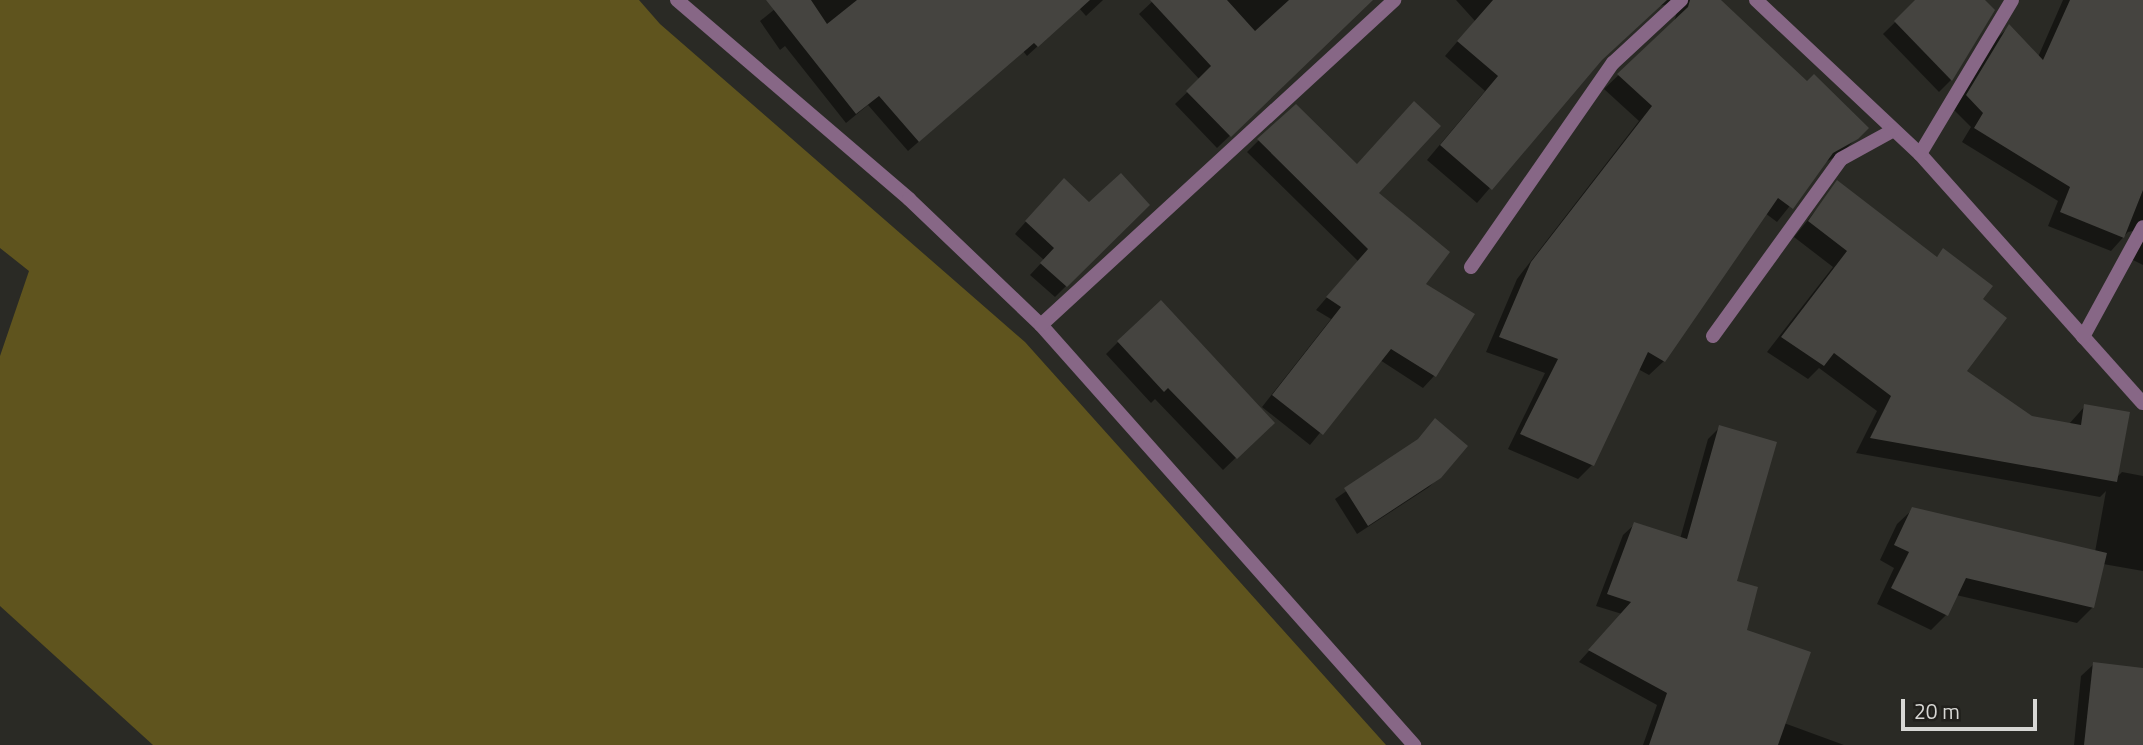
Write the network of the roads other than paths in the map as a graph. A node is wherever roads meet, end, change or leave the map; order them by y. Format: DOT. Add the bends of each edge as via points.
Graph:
graph roads {
  1 [pos="1394,0"];
  2 [pos="1681,0"];
  3 [pos="1756,0"];
  4 [pos="2012,0"];
  5 [pos="680,1"];
  6 [pos="1894,130"];
  7 [pos="1920,154"];
  8 [pos="2143,228"];
  9 [pos="1471,267"];
  10 [pos="1041,325"];
  11 [pos="1713,336"];
  12 [pos="2083,337"];
  13 [pos="2143,403"];
  14 [pos="1414,745"];
  1 -- 10 [label="street"];
  2 -- 9 [label="street" via="1613,63"];
  3 -- 6 [label="street"];
  4 -- 7 [label="street"];
  5 -- 10 [label="street" via="909,199"];
  6 -- 7 [label="street"];
  6 -- 11 [label="street" via="1841,159"];
  7 -- 12 [label="street"];
  8 -- 12 [label="street"];
  10 -- 14 [label="street"];
  12 -- 13 [label="street"];
}
